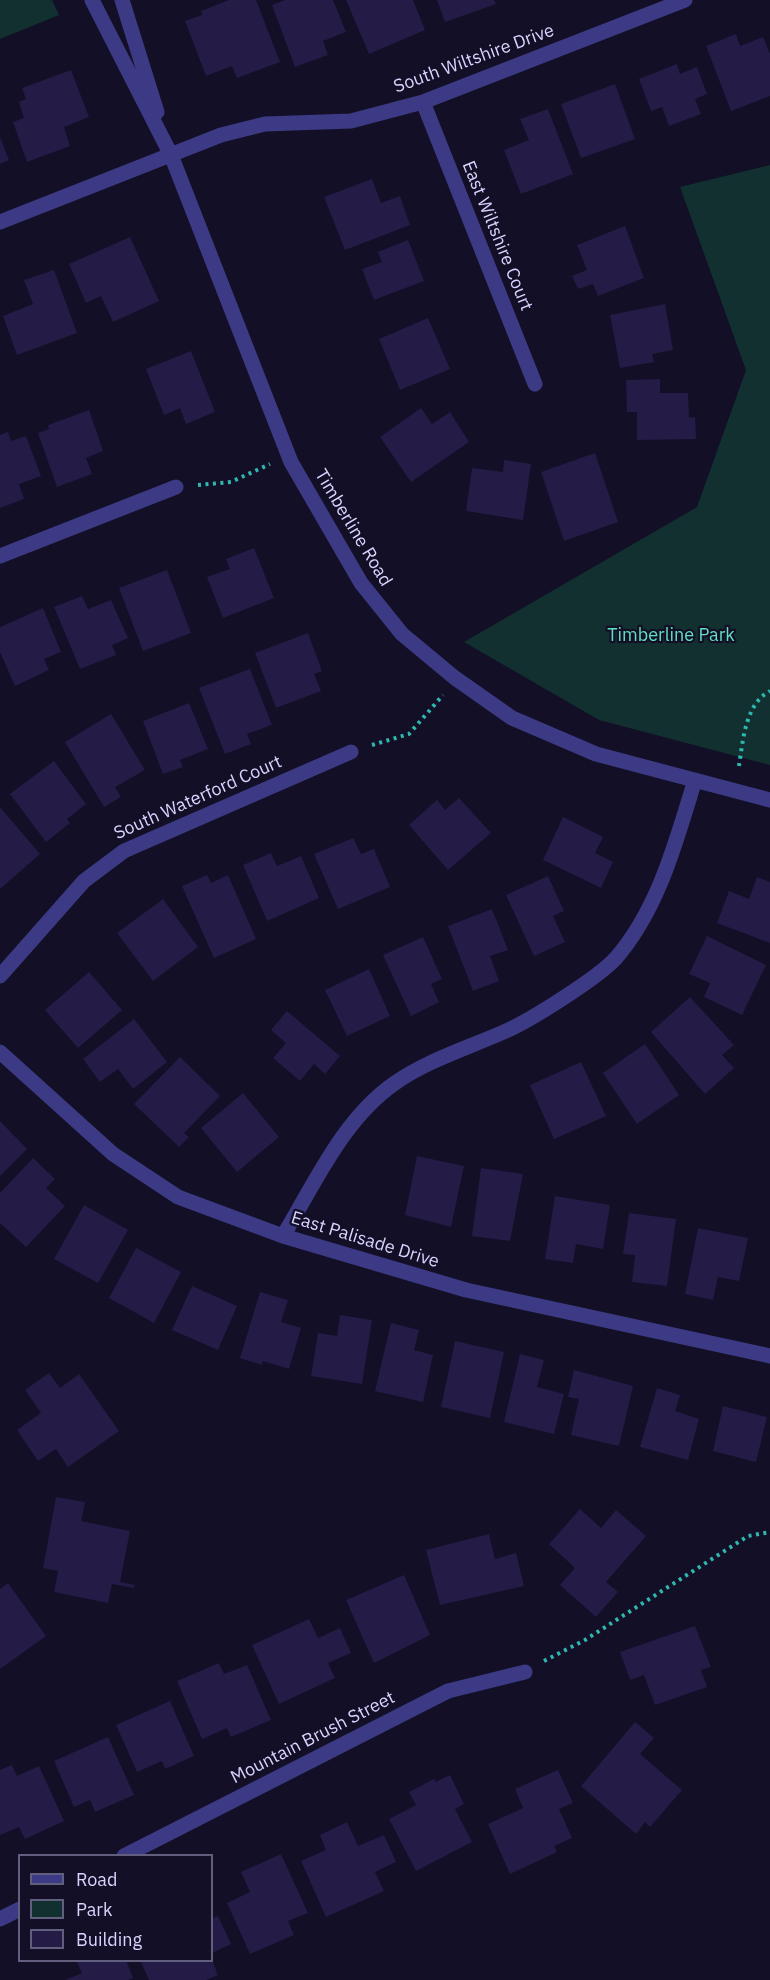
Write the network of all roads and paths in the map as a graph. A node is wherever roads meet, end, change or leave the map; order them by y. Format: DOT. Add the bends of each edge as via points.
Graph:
graph roads {
  1 [pos="92,0"];
  2 [pos="122,0"];
  3 [pos="685,0"];
  4 [pos="423,102"];
  5 [pos="171,155"];
  6 [pos="0,222"];
  7 [pos="536,384"];
  8 [pos="288,455"];
  9 [pos="176,487"];
  10 [pos="0,556"];
  11 [pos="455,678"];
  12 [pos="770,691"];
  13 [pos="351,752"];
  14 [pos="739,766"];
  15 [pos="695,780"];
  16 [pos="770,800"];
  17 [pos="0,976"];
  18 [pos="0,1052"];
  19 [pos="283,1236"];
  20 [pos="770,1356"];
  21 [pos="770,1532"];
  22 [pos="525,1672"];
  23 [pos="128,1854"];
  24 [pos="18,1910"];
  25 [pos="0,1918"];
  1 -- 5 [label="street, Timberline Road"];
  2 -- 5 [label="street, Timberline Road"];
  3 -- 4 [label="street, South Wiltshire Drive"];
  4 -- 5 [label="street, South Wiltshire Drive" via="351,121 265,124 221,135"];
  4 -- 7 [label="street, East Wiltshire Court"];
  5 -- 6 [label="street, South Wiltshire Drive"];
  5 -- 8 [label="street, Timberline Road"];
  8 -- 9 [label="path" via="231,482"];
  8 -- 11 [label="street, Timberline Road" via="361,583 402,634"];
  9 -- 10 [label="street"];
  11 -- 13 [label="path" via="433,710 409,734"];
  11 -- 15 [label="street, Timberline Road" via="512,718 596,754"];
  12 -- 14 [label="path" via="761,696 746,723"];
  13 -- 17 [label="street, South Waterford Court" via="124,851 84,881"];
  15 -- 16 [label="street, Timberline Road"];
  15 -- 19 [label="street" via="671,856 648,911 615,959 509,1030 395,1083 350,1124"];
  18 -- 19 [label="street, East Palisade Drive" via="113,1154 178,1197"];
  19 -- 20 [label="street, East Palisade Drive" via="466,1290"];
  21 -- 22 [label="path" via="748,1536 585,1640"];
  22 -- 23 [label="street, Mountain Brush Street" via="448,1691"];
  24 -- 25 [label="street"];
}
